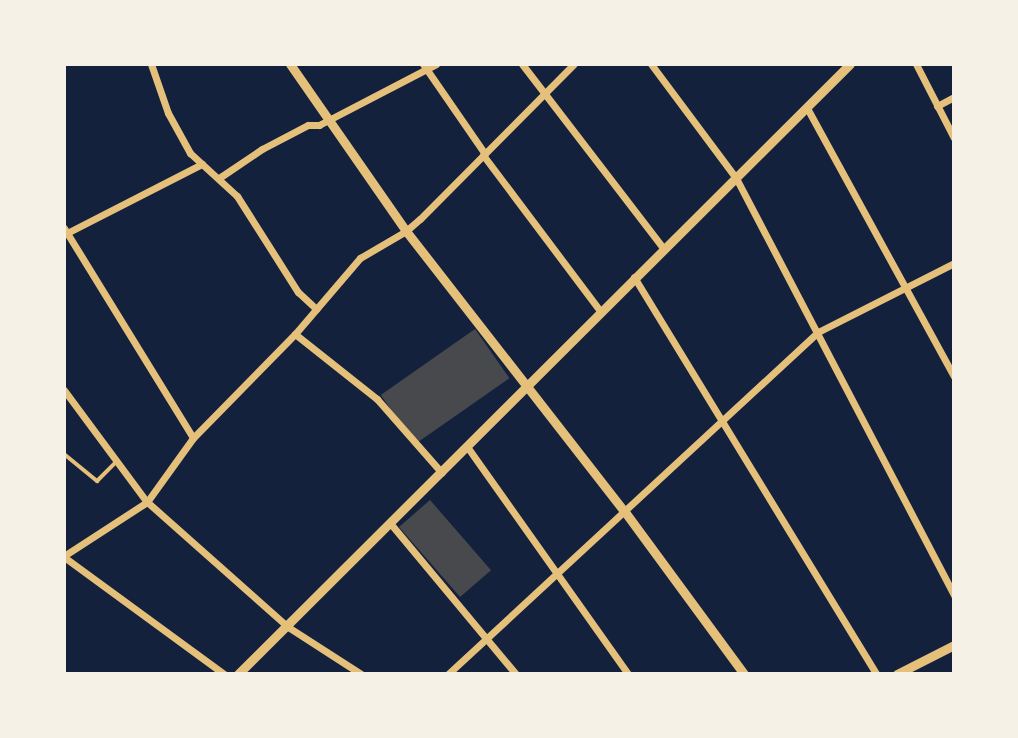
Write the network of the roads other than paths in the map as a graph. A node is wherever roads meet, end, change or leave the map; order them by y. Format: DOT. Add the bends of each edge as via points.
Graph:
graph roads {
  1 [pos="151,64"];
  2 [pos="290,64"];
  3 [pos="436,64"];
  4 [pos="522,64"];
  5 [pos="574,64"];
  6 [pos="651,64"];
  7 [pos="850,64"];
  8 [pos="916,64"];
  9 [pos="425,67"];
  10 [pos="545,94"];
  11 [pos="954,97"];
  12 [pos="937,106"];
  13 [pos="807,108"];
  14 [pos="331,118"];
  15 [pos="954,138"];
  16 [pos="484,155"];
  17 [pos="202,164"];
  18 [pos="219,178"];
  19 [pos="736,178"];
  20 [pos="406,231"];
  21 [pos="65,232"];
  22 [pos="663,248"];
  23 [pos="954,263"];
  24 [pos="634,277"];
  25 [pos="907,285"];
  26 [pos="316,309"];
  27 [pos="600,311"];
  28 [pos="818,332"];
  29 [pos="295,334"];
  30 [pos="954,376"];
  31 [pos="526,384"];
  32 [pos="64,390"];
  33 [pos="721,421"];
  34 [pos="193,438"];
  35 [pos="468,448"];
  36 [pos="64,454"];
  37 [pos="118,460"];
  38 [pos="442,473"];
  39 [pos="147,502"];
  40 [pos="625,512"];
  41 [pos="390,523"];
  42 [pos="64,556"];
  43 [pos="555,575"];
  44 [pos="954,595"];
  45 [pos="288,627"];
  46 [pos="489,637"];
  47 [pos="954,645"];
  48 [pos="224,674"];
  49 [pos="238,674"];
  50 [pos="361,674"];
  51 [pos="448,674"];
  52 [pos="516,674"];
  53 [pos="628,674"];
  54 [pos="744,674"];
  55 [pos="876,674"];
  56 [pos="897,674"];
  1 -- 17 [label="street" via="168,113"];
  2 -- 14 [label="street"];
  3 -- 9 [label="street"];
  4 -- 10 [label="street"];
  5 -- 10 [label="street"];
  6 -- 19 [label="street"];
  7 -- 13 [label="street"];
  8 -- 12 [label="street"];
  9 -- 14 [label="street"];
  9 -- 16 [label="street"];
  10 -- 16 [label="street"];
  10 -- 22 [label="street"];
  11 -- 12 [label="street"];
  12 -- 15 [label="street"];
  13 -- 19 [label="street"];
  13 -- 25 [label="street"];
  14 -- 18 [label="street" via="262,149"];
  14 -- 20 [label="street"];
  16 -- 20 [label="street"];
  16 -- 27 [label="street"];
  17 -- 18 [label="street"];
  17 -- 21 [label="street"];
  18 -- 26 [label="street" via="237,196 298,292"];
  19 -- 22 [label="street"];
  19 -- 28 [label="street"];
  20 -- 26 [label="street" via="360,258"];
  20 -- 31 [label="street"];
  21 -- 34 [label="street"];
  22 -- 24 [label="street"];
  23 -- 25 [label="street"];
  24 -- 27 [label="street"];
  24 -- 33 [label="street"];
  25 -- 28 [label="street"];
  25 -- 30 [label="street"];
  26 -- 29 [label="street"];
  27 -- 31 [label="street"];
  28 -- 33 [label="street"];
  28 -- 44 [label="street"];
  29 -- 34 [label="street"];
  29 -- 38 [label="street" via="377,399"];
  31 -- 35 [label="street"];
  31 -- 40 [label="street"];
  32 -- 37 [label="street"];
  33 -- 40 [label="street"];
  33 -- 55 [label="street"];
  34 -- 39 [label="street"];
  35 -- 38 [label="street"];
  35 -- 43 [label="street"];
  36 -- 37 [label="lane" via="97,481"];
  37 -- 39 [label="street"];
  38 -- 41 [label="street"];
  39 -- 42 [label="street"];
  39 -- 45 [label="street"];
  40 -- 43 [label="street"];
  40 -- 54 [label="street"];
  41 -- 45 [label="street"];
  41 -- 46 [label="street"];
  42 -- 48 [label="street"];
  43 -- 46 [label="street"];
  43 -- 53 [label="street"];
  45 -- 49 [label="street"];
  45 -- 50 [label="street"];
  46 -- 51 [label="street"];
  46 -- 52 [label="street"];
  47 -- 56 [label="street"];
}
